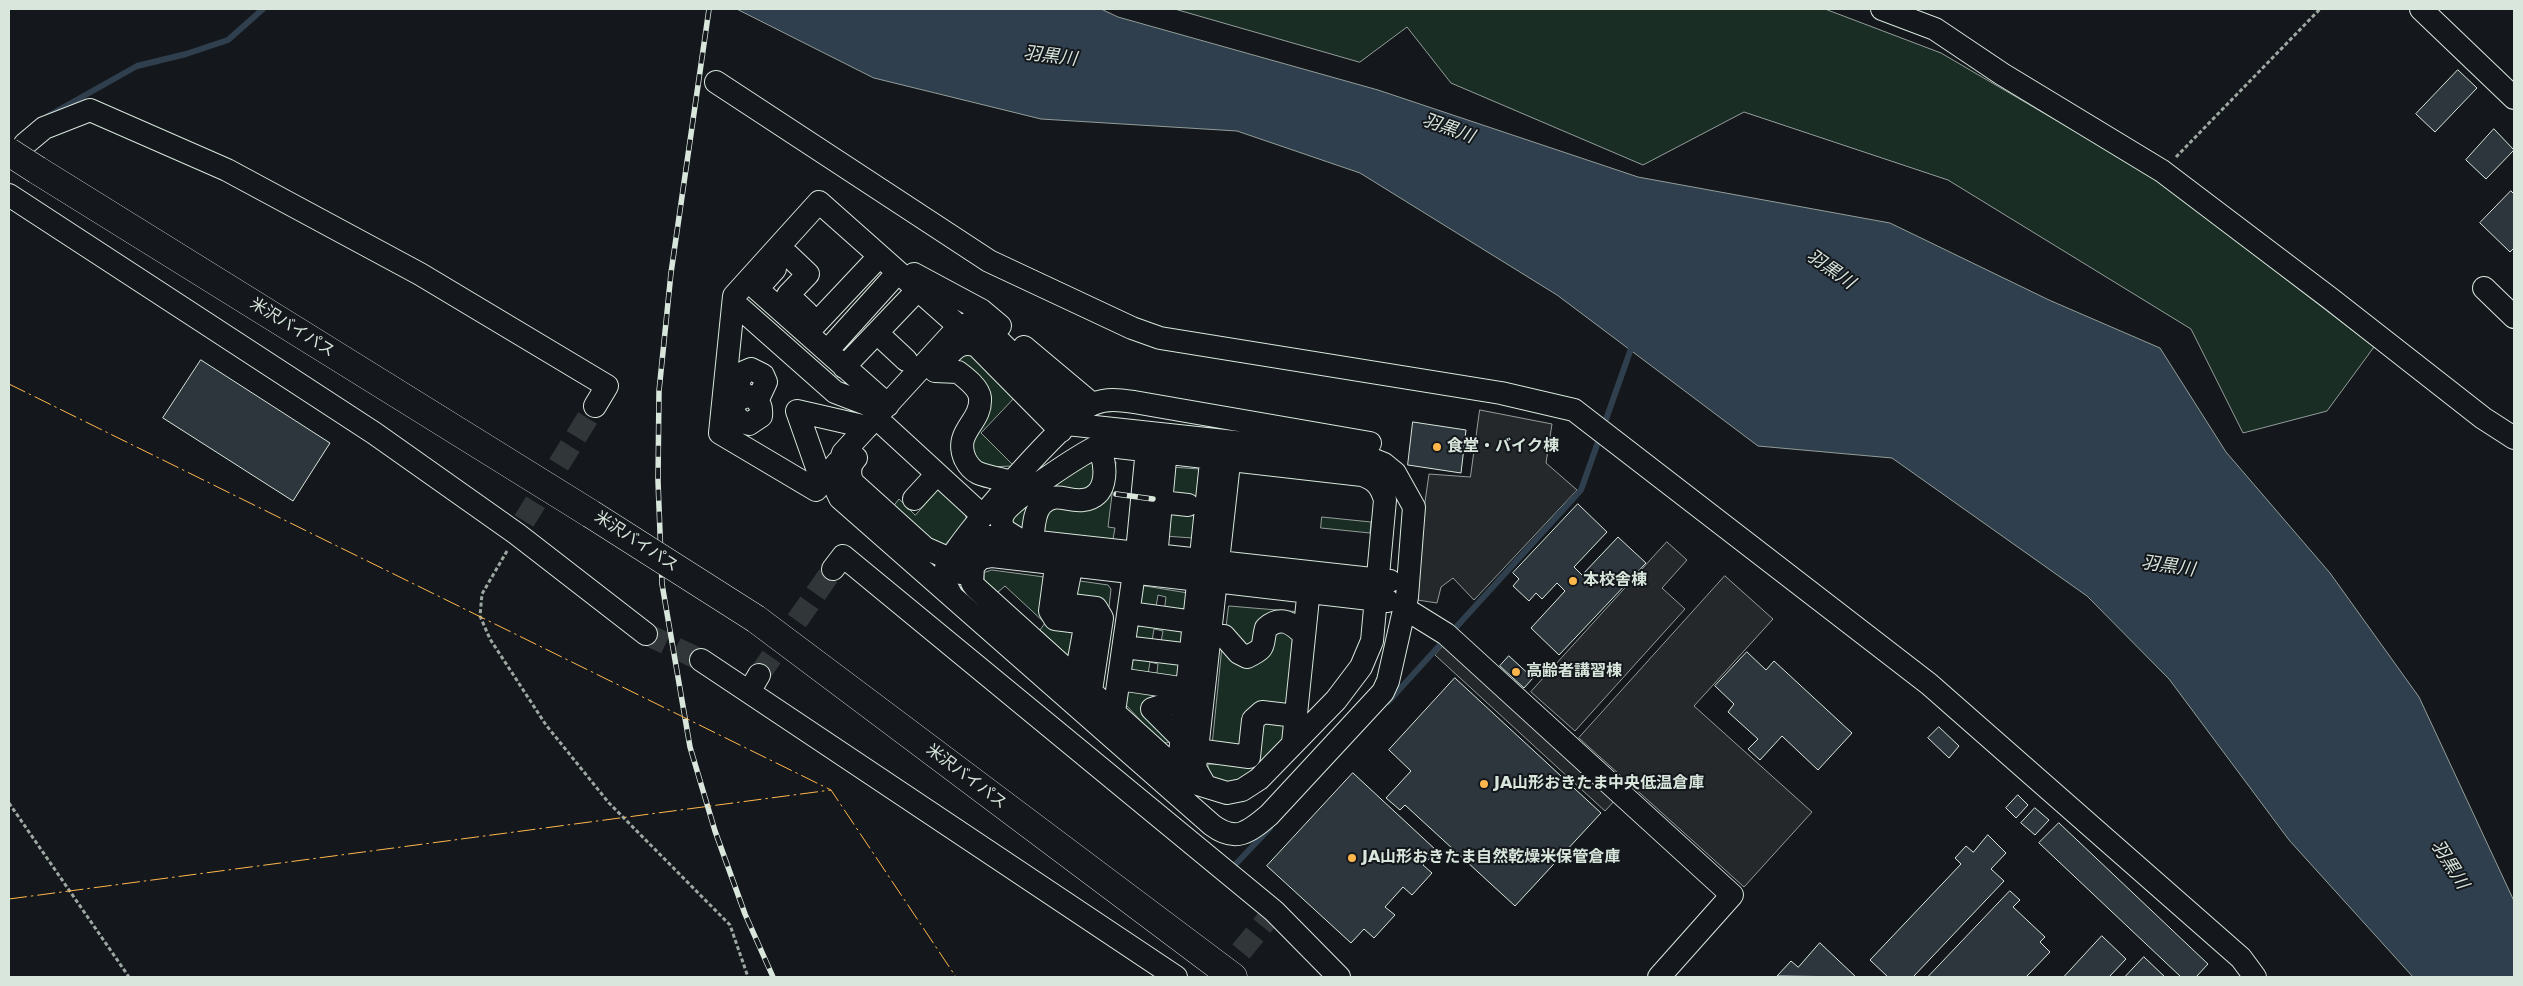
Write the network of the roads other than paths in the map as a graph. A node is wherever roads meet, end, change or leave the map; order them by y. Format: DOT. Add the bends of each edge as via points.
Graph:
graph roads {
  1 [pos="1882,9"];
  2 [pos="2421,9"];
  3 [pos="716,82"];
  4 [pos="2514,98"];
  5 [pos="17,148"];
  6 [pos="9,195"];
  7 [pos="788,254"];
  8 [pos="872,259"];
  9 [pos="891,280"];
  10 [pos="2484,288"];
  11 [pos="910,298"];
  12 [pos="744,304"];
  13 [pos="2514,317"];
  14 [pos="804,324"];
  15 [pos="877,332"];
  16 [pos="953,334"];
  17 [pos="827,351"];
  18 [pos="906,360"];
  19 [pos="844,367"];
  20 [pos="935,371"];
  21 [pos="741,389"];
  22 [pos="595,406"];
  23 [pos="878,415"];
  24 [pos="1071,421"];
  25 [pos="2514,438"];
  26 [pos="743,446"];
  27 [pos="1092,453"];
  28 [pos="1224,454"];
  29 [pos="1149,459"];
  30 [pos="833,470"];
  31 [pos="937,474"];
  32 [pos="1014,479"];
  33 [pos="1039,484"];
  34 [pos="914,499"];
  35 [pos="1161,502"];
  36 [pos="1188,505"];
  37 [pos="1414,507"];
  38 [pos="1026,541"];
  39 [pos="975,547"];
  40 [pos="950,559"];
  41 [pos="1132,560"];
  42 [pos="833,568"];
  43 [pos="1063,572"];
  44 [pos="1211,574"];
  45 [pos="948,589"];
  46 [pos="1381,594"];
  47 [pos="1301,598"];
  48 [pos="1129,613"];
  49 [pos="1194,622"];
  50 [pos="646,634"];
  51 [pos="1304,635"];
  52 [pos="1217,636"];
  53 [pos="1157,641"];
  54 [pos="1124,646"];
  55 [pos="1191,655"];
  56 [pos="701,660"];
  57 [pos="1102,687"];
  58 [pos="1186,693"];
  59 [pos="1296,716"];
  60 [pos="1182,739"];
  61 [pos="1293,743"];
  62 [pos="1204,751"];
  63 [pos="1186,775"];
  64 [pos="1176,977"];
  65 [pos="1233,977"];
  66 [pos="1339,977"];
  67 [pos="1659,977"];
  68 [pos="2255,977"];
  1 -- 25 [label="street" via="1935,29 2002,74 2162,171 2483,418"];
  2 -- 4 [label="street"];
  3 -- 68 [label="street" via="989,261 1132,328 1160,338 1501,393 1574,410 1929,684 2241,958"];
  5 -- 22 [label="street" via="44,128 90,110 227,170 420,274 607,386"];
  5 -- 65 [label="highway, 米沢バイパス, bridge" via="37,170 756,619"];
  6 -- 50 [label="street" via="521,528"];
  7 -- 8 [label="street" via="821,218"];
  7 -- 12 [label="street"];
  7 -- 14 [label="street" via="808,274 788,295"];
  8 -- 9 [label="street"];
  8 -- 12 [label="street" via="819,202 734,296"];
  8 -- 14 [label="street"];
  8 -- 16 [label="street"];
  8 -- 24 [label="street" via="981,310"];
  9 -- 11 [label="street"];
  9 -- 17 [label="street"];
  10 -- 13 [label="street"];
  11 -- 15 [label="street"];
  11 -- 16 [label="street"];
  12 -- 14 [label="street"];
  12 -- 21 [label="street"];
  12 -- 23 [label="street"];
  14 -- 17 [label="street"];
  15 -- 18 [label="street"];
  15 -- 19 [label="street"];
  16 -- 23 [label="street"];
  16 -- 24 [label="street" via="967,330 984,336"];
  17 -- 19 [label="street"];
  19 -- 23 [label="street"];
  20 -- 23 [label="street"];
  20 -- 24 [label="street" via="955,348 964,344 977,346"];
  20 -- 32 [label="street" via="958,372 976,389 980,398 978,412 964,434 961,449 967,462 980,473"];
  21 -- 26 [label="street" via="720,433"];
  21 -- 26 [label="street" via="759,402 761,416 756,422 746,424"];
  23 -- 30 [label="street" via="843,453"];
  23 -- 30 [label="street" via="797,411"];
  23 -- 31 [label="street"];
  23 -- 40 [label="street" via="852,461 849,475 853,483 925,548"];
  24 -- 28 [label="street"];
  24 -- 32 [label="street"];
  24 -- 37 [label="street" via="1112,399 1370,443 1388,452 1408,473"];
  26 -- 30 [label="street" via="816,490"];
  27 -- 28 [label="street" via="1100,446"];
  27 -- 29 [label="street"];
  27 -- 33 [label="street"];
  27 -- 38 [label="street" via="1104,476 1099,492 1082,500 1059,496 1042,504"];
  28 -- 29 [label="street"];
  28 -- 37 [label="street" via="1364,456 1396,473"];
  28 -- 44 [label="street"];
  28 -- 46 [label="street" via="1371,484 1380,501"];
  29 -- 35 [label="street"];
  29 -- 41 [label="street"];
  30 -- 45 [label="street" via="840,498"];
  31 -- 34 [label="street"];
  31 -- 39 [label="street"];
  32 -- 33 [label="street"];
  32 -- 39 [label="street"];
  33 -- 38 [label="street" via="1003,513 1001,521 1004,530"];
  35 -- 36 [label="street"];
  35 -- 41 [label="street"];
  37 -- 46 [label="street"];
  38 -- 39 [label="street" via="989,537"];
  38 -- 41 [label="street"];
  39 -- 40 [label="street"];
  39 -- 41 [label="street" via="983,545"];
  39 -- 43 [label="street" via="989,564"];
  39 -- 57 [label="street"];
  39 -- 63 [label="street" via="975,588"];
  40 -- 45 [label="street"];
  41 -- 43 [label="street"];
  41 -- 44 [label="street"];
  41 -- 48 [label="street"];
  41 -- 57 [label="street"];
  42 -- 66 [label="street" via="843,556 1274,911"];
  43 -- 57 [label="street" via="1065,598 1071,605 1096,608 1102,618"];
  44 -- 46 [label="street"];
  44 -- 47 [label="street"];
  44 -- 49 [label="street"];
  44 -- 52 [label="street"];
  44 -- 63 [label="street" via="1195,768"];
  45 -- 46 [label="street" via="1212,825 1223,833 1240,835 1269,815 1383,692 1388,680"];
  46 -- 47 [label="street"];
  46 -- 61 [label="street" via="1372,641 1361,667 1336,700"];
  46 -- 63 [label="street" via="1381,676 1376,686 1263,808 1249,816 1218,817 1210,813"];
  46 -- 67 [label="street" via="1451,638 1732,895"];
  47 -- 51 [label="street"];
  48 -- 53 [label="street"];
  48 -- 54 [label="street"];
  49 -- 53 [label="street"];
  49 -- 55 [label="street"];
  51 -- 52 [label="street" via="1286,620 1277,621 1266,628 1264,644 1259,651 1247,657 1224,636"];
  51 -- 59 [label="street"];
  52 -- 62 [label="street"];
  53 -- 54 [label="street"];
  53 -- 55 [label="street"];
  53 -- 57 [label="street"];
  53 -- 58 [label="street"];
  54 -- 57 [label="street"];
  55 -- 58 [label="street"];
  56 -- 64 [label="street" via="754,684"];
  57 -- 63 [label="street"];
  58 -- 60 [label="street"];
  58 -- 60 [label="street" via="1152,709"];
  59 -- 61 [label="street"];
  59 -- 62 [label="street" via="1262,712 1253,720 1249,757"];
  60 -- 63 [label="street"];
  61 -- 63 [label="street" via="1259,779 1242,790 1226,793"];
  62 -- 63 [label="street"];
}
